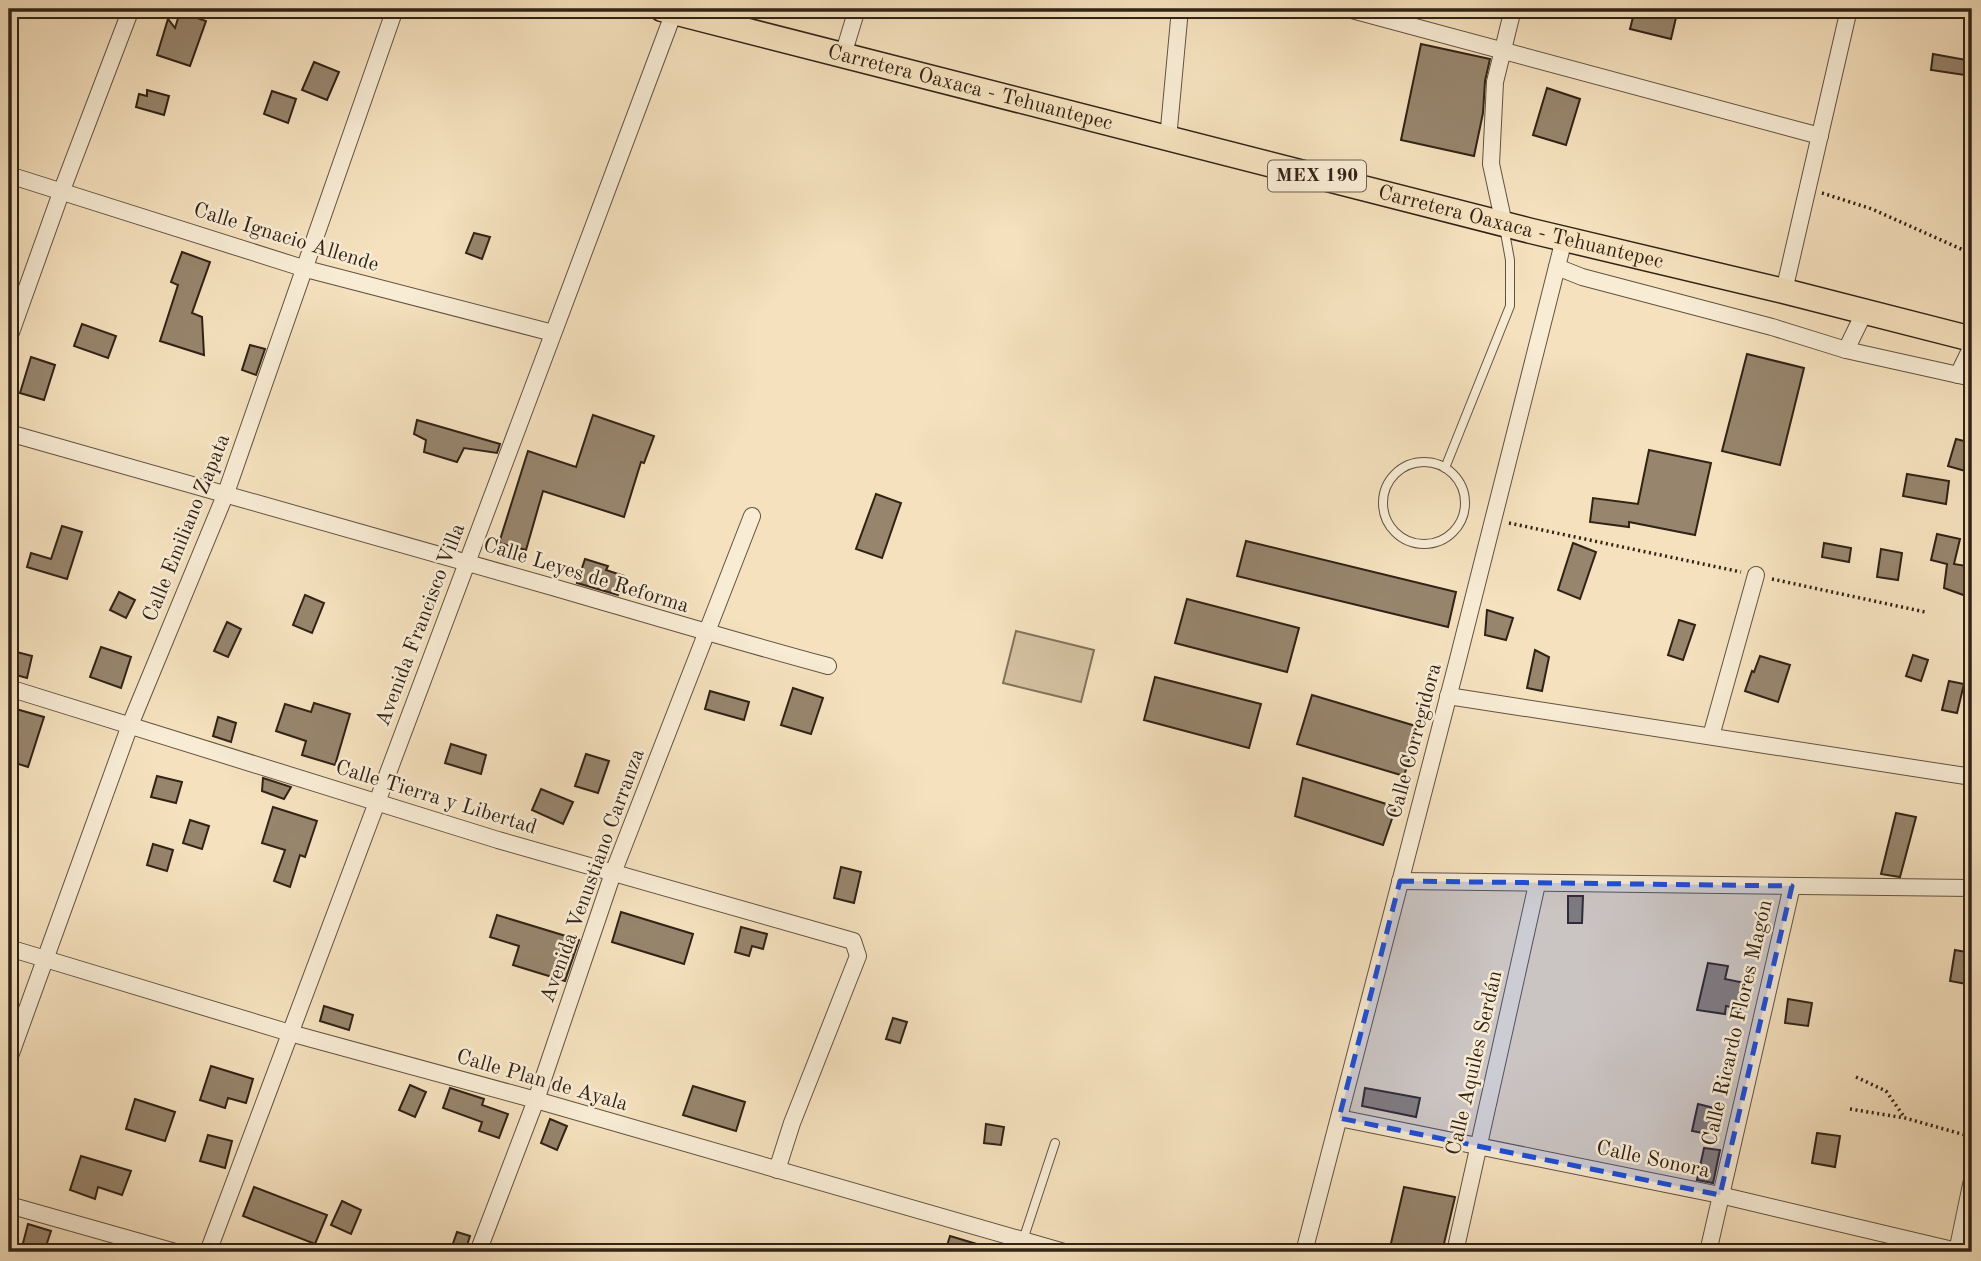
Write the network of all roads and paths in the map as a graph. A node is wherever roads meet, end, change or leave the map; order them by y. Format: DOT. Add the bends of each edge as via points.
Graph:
graph roads {
  1 [pos="131,9"];
  2 [pos="396,9"];
  3 [pos="857,9"];
  4 [pos="1180,9"];
  5 [pos="1348,9"];
  6 [pos="1513,9"];
  7 [pos="1849,9"];
  8 [pos="668,10"];
  9 [pos="1503,50"];
  10 [pos="843,55"];
  11 [pos="1820,136"];
  12 [pos="1168,139"];
  13 [pos="9,175"];
  14 [pos="1807,189"];
  15 [pos="62,190"];
  16 [pos="1504,224"];
  17 [pos="1564,239"];
  18 [pos="1972,254"];
  19 [pos="1557,267"];
  20 [pos="306,269"];
  21 [pos="1784,291"];
  22 [pos="1865,311"];
  23 [pos="553,333"];
  24 [pos="9,338"];
  25 [pos="1972,339"];
  26 [pos="1972,346"];
  27 [pos="1846,350"];
  28 [pos="1965,377"];
  29 [pos="9,433"];
  30 [pos="1445,468"];
  31 [pos="226,493"];
  32 [pos="752,516"];
  33 [pos="1493,520"];
  34 [pos="467,562"];
  35 [pos="1756,575"];
  36 [pos="1925,612"];
  37 [pos="708,634"];
  38 [pos="828,666"];
  39 [pos="9,688"];
  40 [pos="1448,696"];
  41 [pos="130,725"];
  42 [pos="1711,736"];
  43 [pos="1972,777"];
  44 [pos="376,803"];
  45 [pos="613,873"];
  46 [pos="1400,881"];
  47 [pos="1537,884"];
  48 [pos="1792,886"];
  49 [pos="1972,888"];
  50 [pos="9,947"];
  51 [pos="46,959"];
  52 [pos="289,1033"];
  53 [pos="9,1059"];
  54 [pos="1856,1077"];
  55 [pos="536,1100"];
  56 [pos="1850,1109"];
  57 [pos="1339,1118"];
  58 [pos="1905,1118"];
  59 [pos="1972,1138"];
  60 [pos="1055,1143"];
  61 [pos="1477,1146"];
  62 [pos="777,1170"];
  63 [pos="1972,1180"];
  64 [pos="1720,1195"];
  65 [pos="9,1205"];
  66 [pos="1020,1246"];
  67 [pos="175,1252"];
  68 [pos="208,1252"];
  69 [pos="478,1252"];
  70 [pos="1064,1252"];
  71 [pos="1304,1252"];
  72 [pos="1455,1252"];
  73 [pos="1708,1252"];
  74 [pos="1957,1252"];
  1 -- 15 [label="street"];
  2 -- 20 [label="street, Calle Emiliano Zapata"];
  3 -- 10 [label="street"];
  4 -- 12 [label="street"];
  5 -- 9 [label="street"];
  6 -- 9 [label="street"];
  7 -- 11 [label="street"];
  8 -- 10 [label="main road, Carretera Oaxaca - Tehuantepec / MEX 190"];
  8 -- 23 [label="street, Avenida Francisco Villa"];
  9 -- 11 [label="street"];
  9 -- 16 [label="street" via="1495,82 1491,164"];
  10 -- 12 [label="main road, Carretera Oaxaca - Tehuantepec / MEX 190"];
  11 -- 14 [label="street"];
  12 -- 16 [label="main road, Carretera Oaxaca - Tehuantepec / MEX 190"];
  13 -- 15 [label="street, Calle Ignacio Allende"];
  14 -- 18 [label="path" via="1872,209"];
  14 -- 21 [label="street"];
  15 -- 20 [label="street, Calle Ignacio Allende"];
  15 -- 24 [label="street"];
  16 -- 17 [label="main road, Carretera Oaxaca - Tehuantepec / MEX 190"];
  16 -- 30 [label="lane" via="1510,306"];
  17 -- 19 [label="street, Calle Corregidora"];
  17 -- 21 [label="main road, Carretera Oaxaca - Tehuantepec / MEX 190"];
  19 -- 27 [label="street"];
  19 -- 33 [label="street, Calle Corregidora"];
  20 -- 23 [label="street, Calle Ignacio Allende"];
  20 -- 31 [label="street, Calle Emiliano Zapata"];
  21 -- 22 [label="main road, Carretera Oaxaca - Tehuantepec / MEX 190"];
  22 -- 25 [label="main road, Carretera Oaxaca - Tehuantepec / MEX 190"];
  22 -- 27 [label="street"];
  23 -- 34 [label="street, Avenida Francisco Villa"];
  26 -- 28 [label="street"];
  27 -- 28 [label="street"];
  29 -- 31 [label="street, Calle Leyes de Reforma"];
  30 -- 30 [label="lane" via="1462,488 1464,513 1459,524 1440,541 1414,542 1402,537 1385,516 1383,502 1393,476 1418,463"];
  31 -- 34 [label="street, Calle Leyes de Reforma"];
  31 -- 41 [label="street, Calle Emiliano Zapata"];
  32 -- 37 [label="street, Avenida Venustiano Carranza"];
  33 -- 35 [label="path"];
  33 -- 40 [label="street, Calle Corregidora"];
  34 -- 37 [label="street, Calle Leyes de Reforma"];
  34 -- 44 [label="street, Avenida Francisco Villa"];
  35 -- 36 [label="path"];
  35 -- 42 [label="street"];
  37 -- 38 [label="street, Calle Leyes de Reforma"];
  37 -- 45 [label="street, Avenida Venustiano Carranza"];
  39 -- 41 [label="street, Calle Tierra y Libertad"];
  40 -- 42 [label="street"];
  40 -- 46 [label="street, Calle Corregidora"];
  41 -- 44 [label="street, Calle Tierra y Libertad"];
  41 -- 51 [label="street, Calle Emiliano Zapata"];
  42 -- 43 [label="street"];
  44 -- 45 [label="street, Calle Tierra y Libertad"];
  44 -- 52 [label="street, Avenida Francisco Villa"];
  45 -- 55 [label="street, Avenida Venustiano Carranza"];
  45 -- 62 [label="street, Calle Tierra y Libertad" via="853,941 858,956"];
  46 -- 47 [label="street"];
  46 -- 57 [label="street, Calle Corregidora"];
  47 -- 48 [label="street"];
  47 -- 61 [label="street, Calle Aquiles Serdán"];
  48 -- 49 [label="street"];
  48 -- 64 [label="street, Calle Ricardo Flores Magón"];
  50 -- 51 [label="street, Calle Plan de Ayala"];
  51 -- 52 [label="street, Calle Plan de Ayala"];
  51 -- 53 [label="street, Calle Emiliano Zapata"];
  52 -- 55 [label="street, Calle Plan de Ayala"];
  52 -- 68 [label="street, Avenida Francisco Villa"];
  54 -- 58 [label="path" via="1886,1091"];
  55 -- 62 [label="street, Calle Plan de Ayala"];
  55 -- 69 [label="street, Avenida Venustiano Carranza"];
  56 -- 58 [label="path"];
  57 -- 61 [label="street, Calle Sonora"];
  57 -- 71 [label="street, Calle Corregidora"];
  58 -- 59 [label="path"];
  60 -- 66 [label="lane"];
  61 -- 64 [label="street, Calle Sonora"];
  61 -- 72 [label="street, Calle Aquiles Serdán"];
  62 -- 66 [label="street, Calle Plan de Ayala"];
  63 -- 74 [label="street"];
  64 -- 73 [label="street, Calle Ricardo Flores Magón"];
  64 -- 74 [label="street, Calle Sonora"];
  65 -- 67 [label="street"];
  66 -- 70 [label="street, Calle Plan de Ayala"];
}
